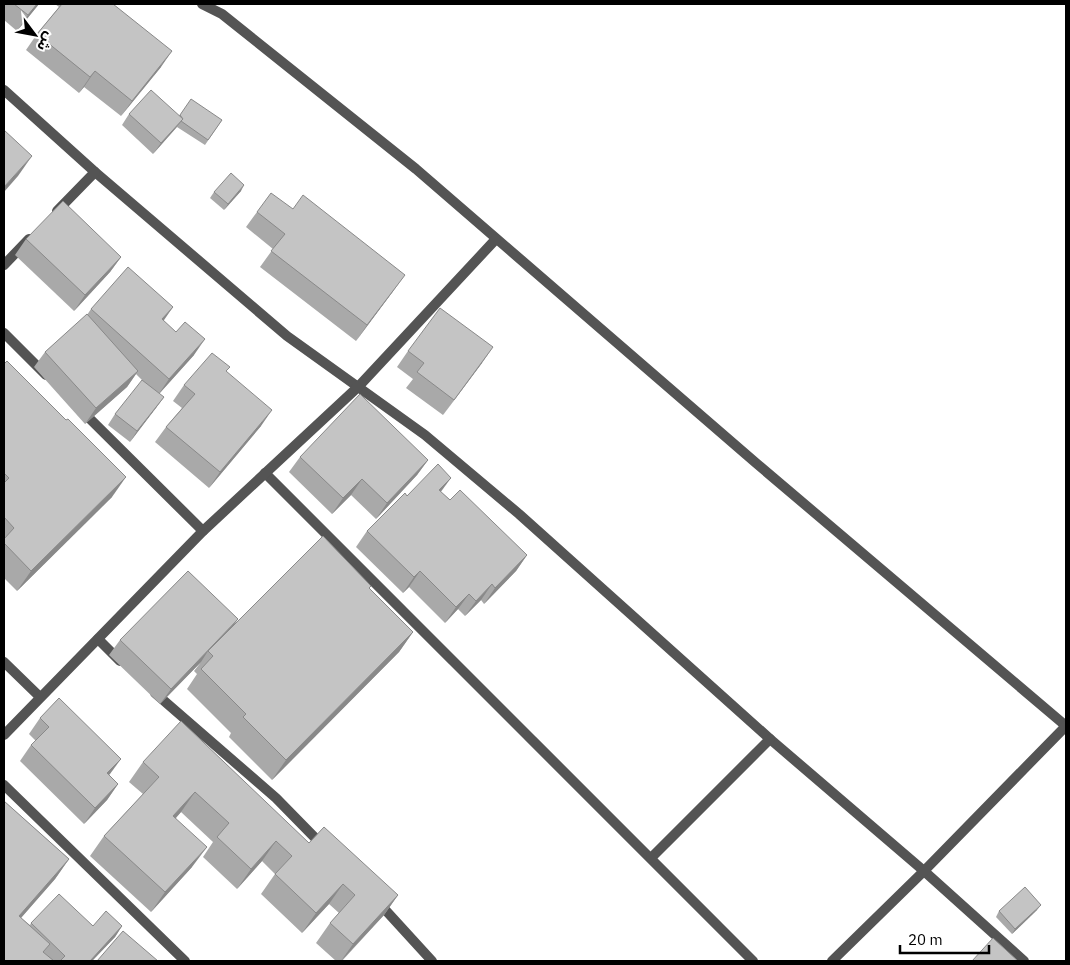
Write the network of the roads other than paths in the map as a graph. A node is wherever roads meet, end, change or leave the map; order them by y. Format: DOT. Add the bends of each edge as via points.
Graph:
graph roads {
  1 [pos="202,4"];
  2 [pos="4,90"];
  3 [pos="95,172"];
  4 [pos="49,218"];
  5 [pos="36,232"];
  6 [pos="496,238"];
  7 [pos="4,265"];
  8 [pos="4,333"];
  9 [pos="52,381"];
  10 [pos="359,386"];
  11 [pos="72,401"];
  12 [pos="265,473"];
  13 [pos="203,531"];
  14 [pos="98,639"];
  15 [pos="4,662"];
  16 [pos="129,669"];
  17 [pos="149,688"];
  18 [pos="40,697"];
  19 [pos="1066,726"];
  20 [pos="4,735"];
  21 [pos="770,739"];
  22 [pos="4,785"];
  23 [pos="328,851"];
  24 [pos="651,858"];
  25 [pos="924,871"];
  26 [pos="373,897"];
  27 [pos="184,961"];
  28 [pos="432,961"];
  29 [pos="753,961"];
  30 [pos="832,961"];
  31 [pos="1024,961"];
  1 -- 6 [label="street" via="222,14 409,163"];
  2 -- 3 [label="street"];
  3 -- 4 [label="street"];
  3 -- 10 [label="street" via="287,336"];
  5 -- 7 [label="street"];
  6 -- 10 [label="street"];
  6 -- 19 [label="street"];
  8 -- 9 [label="street"];
  10 -- 12 [label="street"];
  10 -- 21 [label="street" via="425,435 519,514"];
  11 -- 13 [label="street"];
  12 -- 13 [label="street"];
  12 -- 24 [label="street"];
  13 -- 14 [label="street"];
  14 -- 16 [label="street"];
  14 -- 18 [label="street"];
  15 -- 18 [label="street"];
  17 -- 23 [label="street" via="276,798"];
  18 -- 20 [label="street"];
  19 -- 25 [label="street"];
  21 -- 24 [label="street"];
  21 -- 25 [label="street"];
  22 -- 27 [label="street"];
  24 -- 29 [label="street"];
  25 -- 30 [label="street"];
  25 -- 31 [label="street"];
  26 -- 28 [label="street"];
}
